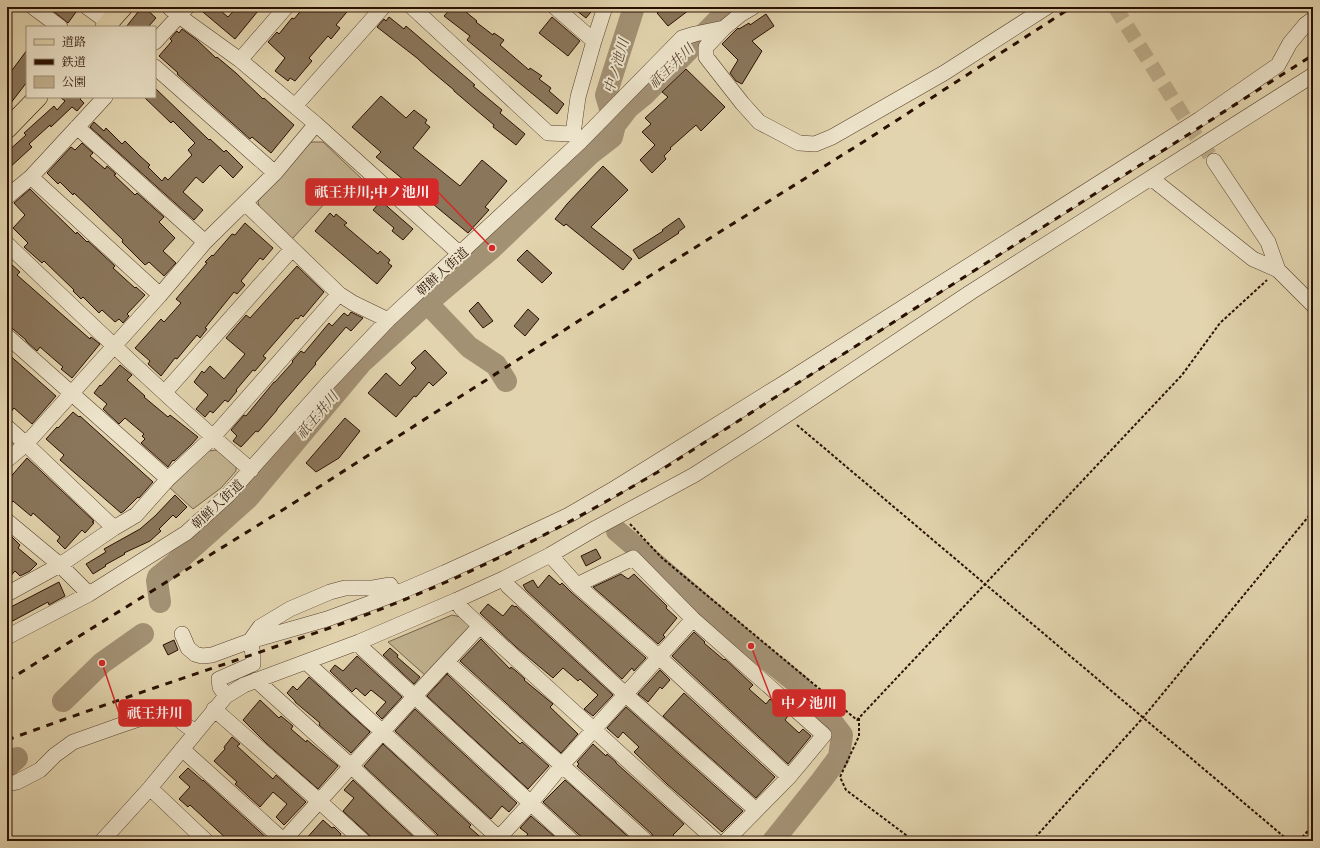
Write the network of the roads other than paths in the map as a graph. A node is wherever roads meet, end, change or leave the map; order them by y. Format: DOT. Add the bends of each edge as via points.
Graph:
graph roads {
  1 [pos="33,7"];
  2 [pos="87,7"];
  3 [pos="123,7"];
  4 [pos="286,7"];
  5 [pos="383,7"];
  6 [pos="412,7"];
  7 [pos="555,7"];
  8 [pos="605,7"];
  9 [pos="753,7"];
  10 [pos="1047,7"];
  11 [pos="178,10"];
  12 [pos="1313,19"];
  13 [pos="107,25"];
  14 [pos="59,26"];
  15 [pos="720,29"];
  16 [pos="156,41"];
  17 [pos="594,41"];
  18 [pos="240,60"];
  19 [pos="156,68"];
  20 [pos="1313,75"];
  21 [pos="37,98"];
  22 [pos="104,98"];
  23 [pos="295,106"];
  24 [pos="9,122"];
  25 [pos="316,124"];
  26 [pos="77,127"];
  27 [pos="576,138"];
  28 [pos="1214,161"];
  29 [pos="275,173"];
  30 [pos="31,177"];
  31 [pos="1151,178"];
  32 [pos="7,197"];
  33 [pos="245,203"];
  34 [pos="205,242"];
  35 [pos="7,244"];
  36 [pos="292,249"];
  37 [pos="460,254"];
  38 [pos="1278,270"];
  39 [pos="339,294"];
  40 [pos="160,295"];
  41 [pos="1313,306"];
  42 [pos="388,320"];
  43 [pos="7,336"];
  44 [pos="114,346"];
  45 [pos="165,392"];
  46 [pos="72,394"];
  47 [pos="7,427"];
  48 [pos="213,437"];
  49 [pos="26,444"];
  50 [pos="7,460"];
  51 [pos="251,470"];
  52 [pos="168,479"];
  53 [pos="7,521"];
  54 [pos="114,528"];
  55 [pos="550,555"];
  56 [pos="60,565"];
  57 [pos="505,578"];
  58 [pos="578,585"];
  59 [pos="7,594"];
  60 [pos="89,594"];
  61 [pos="395,594"];
  62 [pos="457,600"];
  63 [pos="693,619"];
  64 [pos="480,626"];
  65 [pos="182,634"];
  66 [pos="7,637"];
  67 [pos="250,641"];
  68 [pos="359,642"];
  69 [pos="659,657"];
  70 [pos="306,662"];
  71 [pos="447,662"];
  72 [pos="256,680"];
  73 [pos="625,694"];
  74 [pos="226,696"];
  75 [pos="414,697"];
  76 [pos="214,709"];
  77 [pos="594,730"];
  78 [pos="196,732"];
  79 [pos="382,732"];
  80 [pos="182,749"];
  81 [pos="562,765"];
  82 [pos="351,766"];
  83 [pos="788,777"];
  84 [pos="7,784"];
  85 [pos="150,788"];
  86 [pos="319,801"];
  87 [pos="530,804"];
  88 [pos="756,810"];
  89 [pos="499,840"];
  90 [pos="102,841"];
  91 [pos="206,841"];
  92 [pos="283,841"];
  93 [pos="363,841"];
  94 [pos="431,841"];
  95 [pos="572,841"];
  96 [pos="646,841"];
  97 [pos="716,841"];
  98 [pos="726,841"];
  1 -- 14 [label="street"];
  2 -- 13 [label="street"];
  3 -- 13 [label="main road"];
  4 -- 18 [label="street"];
  5 -- 23 [label="street"];
  6 -- 27 [label="street" via="548,132"];
  7 -- 17 [label="street"];
  8 -- 17 [label="street"];
  9 -- 15 [label="street, 朝鮮人街道"];
  10 -- 15 [label="street" via="944,73 832,137 815,144 799,143 759,122 742,103 706,57 706,47"];
  11 -- 16 [label="street"];
  11 -- 18 [label="street"];
  12 -- 61 [label="street" via="1290,43 1278,65 1200,119 683,447 569,515"];
  15 -- 27 [label="street, 朝鮮人街道" via="682,38 596,127"];
  17 -- 27 [label="street" via="578,97"];
  18 -- 23 [label="street"];
  19 -- 29 [label="street"];
  20 -- 31 [label="street"];
  21 -- 24 [label="main road"];
  22 -- 26 [label="street"];
  23 -- 25 [label="street"];
  25 -- 29 [label="street"];
  25 -- 37 [label="street"];
  26 -- 30 [label="street"];
  26 -- 34 [label="street"];
  27 -- 37 [label="street, 朝鮮人街道"];
  28 -- 38 [label="street" via="1268,242"];
  29 -- 33 [label="street"];
  30 -- 32 [label="street"];
  30 -- 40 [label="street"];
  31 -- 38 [label="street" via="1253,259"];
  31 -- 55 [label="street" via="971,292 694,476"];
  33 -- 34 [label="street"];
  33 -- 36 [label="street"];
  34 -- 40 [label="street"];
  35 -- 44 [label="street"];
  36 -- 39 [label="street"];
  36 -- 45 [label="street"];
  37 -- 42 [label="street, 朝鮮人街道"];
  38 -- 41 [label="street"];
  39 -- 42 [label="street"];
  39 -- 48 [label="street"];
  40 -- 44 [label="street"];
  42 -- 51 [label="street, 朝鮮人街道"];
  43 -- 46 [label="street"];
  44 -- 45 [label="street"];
  44 -- 46 [label="street"];
  45 -- 48 [label="street"];
  46 -- 49 [label="street"];
  46 -- 52 [label="street"];
  47 -- 49 [label="street"];
  48 -- 51 [label="street"];
  48 -- 52 [label="street"];
  49 -- 50 [label="street"];
  49 -- 54 [label="street"];
  51 -- 60 [label="street, 朝鮮人街道" via="186,533"];
  52 -- 54 [label="street" via="136,515"];
  53 -- 56 [label="street"];
  54 -- 56 [label="street"];
  55 -- 57 [label="street"];
  55 -- 58 [label="street"];
  56 -- 59 [label="street"];
  56 -- 60 [label="street"];
  57 -- 62 [label="street"];
  57 -- 73 [label="street" via="508,586"];
  58 -- 63 [label="street" via="633,558"];
  58 -- 69 [label="street"];
  60 -- 66 [label="street, 朝鮮人街道"];
  61 -- 67 [label="street" via="328,619"];
  61 -- 67 [label="street" via="390,585 345,588 330,592 290,609 260,627"];
  62 -- 64 [label="street" via="461,608"];
  62 -- 68 [label="street"];
  63 -- 69 [label="street"];
  63 -- 83 [label="street" via="824,736"];
  64 -- 71 [label="street"];
  64 -- 77 [label="street"];
  65 -- 67 [label="street" via="188,648 202,656 212,655"];
  67 -- 74 [label="street" via="253,664 219,679 220,687"];
  68 -- 70 [label="street"];
  68 -- 75 [label="street" via="363,650"];
  69 -- 73 [label="street"];
  69 -- 83 [label="street"];
  70 -- 72 [label="street"];
  70 -- 79 [label="street"];
  71 -- 75 [label="street"];
  71 -- 81 [label="street"];
  72 -- 74 [label="street"];
  72 -- 82 [label="street"];
  73 -- 77 [label="street"];
  73 -- 88 [label="street"];
  74 -- 76 [label="street"];
  75 -- 79 [label="street"];
  75 -- 87 [label="street"];
  76 -- 78 [label="street"];
  76 -- 86 [label="street"];
  77 -- 81 [label="street"];
  77 -- 97 [label="street"];
  78 -- 80 [label="street"];
  78 -- 84 [label="street" via="166,710 73,742 40,770 17,782"];
  79 -- 82 [label="street"];
  79 -- 89 [label="street"];
  80 -- 85 [label="street"];
  80 -- 92 [label="street"];
  81 -- 87 [label="street"];
  81 -- 96 [label="street"];
  82 -- 86 [label="street"];
  82 -- 94 [label="street"];
  83 -- 88 [label="street"];
  85 -- 90 [label="street"];
  85 -- 91 [label="street"];
  86 -- 92 [label="street"];
  86 -- 93 [label="street"];
  87 -- 89 [label="street"];
  87 -- 95 [label="street"];
  88 -- 98 [label="street"];
}
